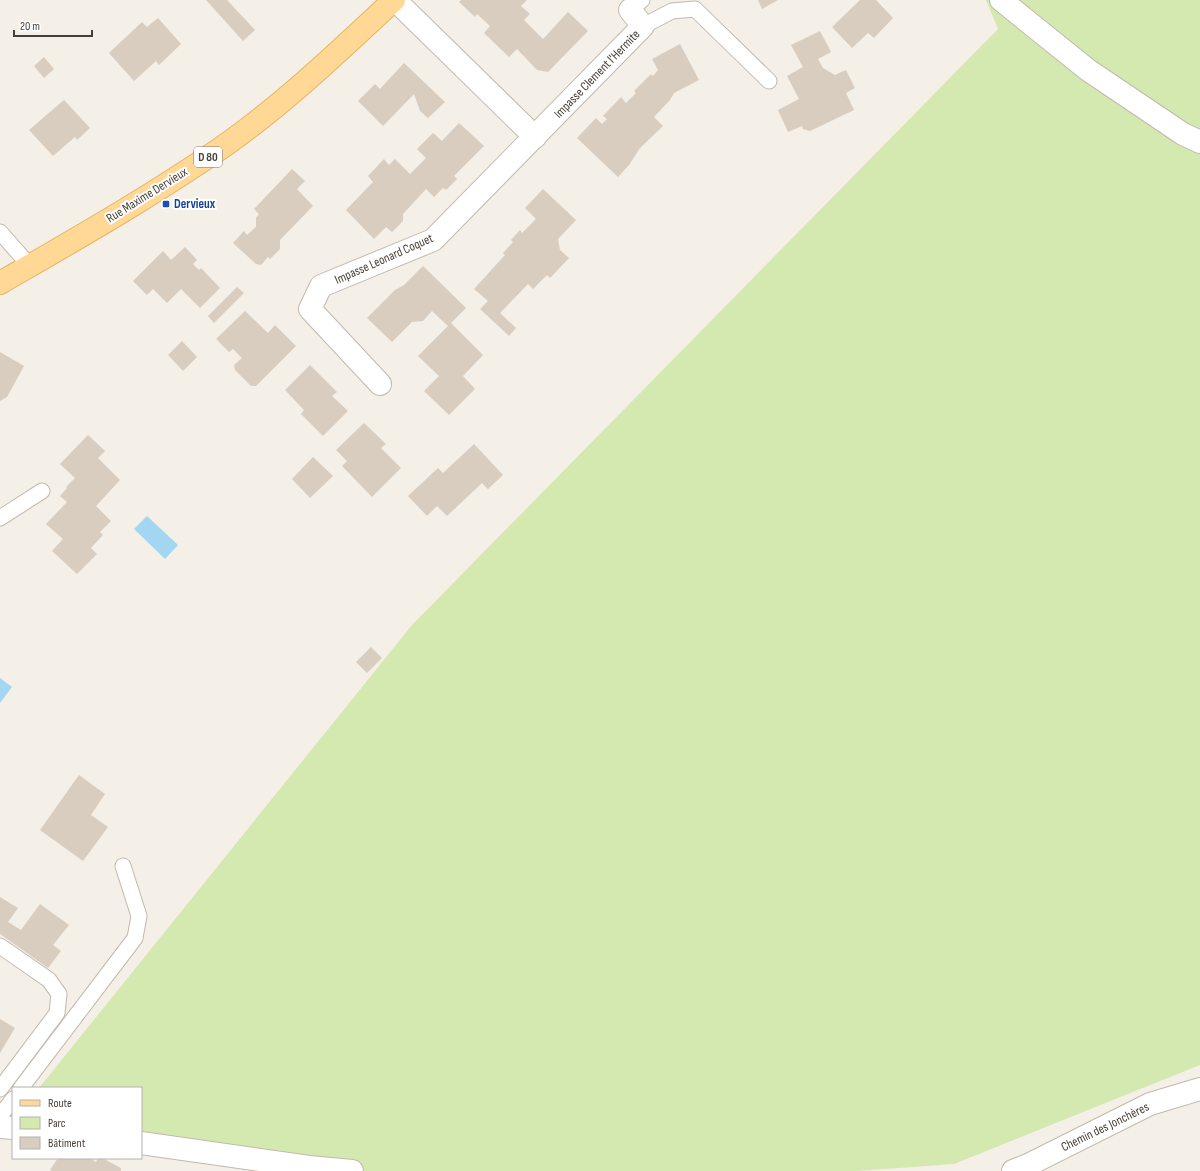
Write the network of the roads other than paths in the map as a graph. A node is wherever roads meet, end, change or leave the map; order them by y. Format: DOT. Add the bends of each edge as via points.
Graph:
graph roads {
  1 [pos="394,0"];
  2 [pos="1001,0"];
  3 [pos="636,5"];
  4 [pos="643,26"];
  5 [pos="769,81"];
  6 [pos="535,137"];
  7 [pos="1200,142"];
  8 [pos="0,232"];
  9 [pos="30,266"];
  10 [pos="0,283"];
  11 [pos="380,384"];
  12 [pos="42,491"];
  13 [pos="0,518"];
  14 [pos="122,866"];
  15 [pos="0,946"];
  16 [pos="22,1087"];
  17 [pos="0,1089"];
  18 [pos="1200,1089"];
  19 [pos="12,1100"];
  20 [pos="0,1116"];
  21 [pos="0,1127"];
  22 [pos="12,1128"];
  23 [pos="142,1143"];
  24 [pos="309,1169"];
  25 [pos="352,1171"];
  26 [pos="1013,1171"];
  1 -- 6 [label="street"];
  1 -- 9 [label="main road, Rue Maxime Dervieux / D 80" via="298,88 225,145 153,194"];
  2 -- 7 [label="street" via="1088,70 1183,134"];
  3 -- 4 [label="street, Impasse Clement l'Hermite"];
  4 -- 5 [label="lane" via="672,11 695,9"];
  4 -- 6 [label="street, Impasse Clement l'Hermite"];
  6 -- 11 [label="street, Impasse Leonard Coquet" via="433,240 321,286 310,309"];
  8 -- 9 [label="lane"];
  9 -- 10 [label="main road, Rue Maxime Dervieux / D 80"];
  12 -- 13 [label="lane"];
  14 -- 16 [label="lane" via="139,916 135,938"];
  15 -- 17 [label="lane" via="49,980 59,994 57,1013"];
  18 -- 26 [label="street, Chemin des Jonchères" via="1150,1104"];
  19 -- 20 [label="lane"];
  21 -- 22 [label="street"];
  23 -- 24 [label="street"];
  24 -- 25 [label="street"];
}
